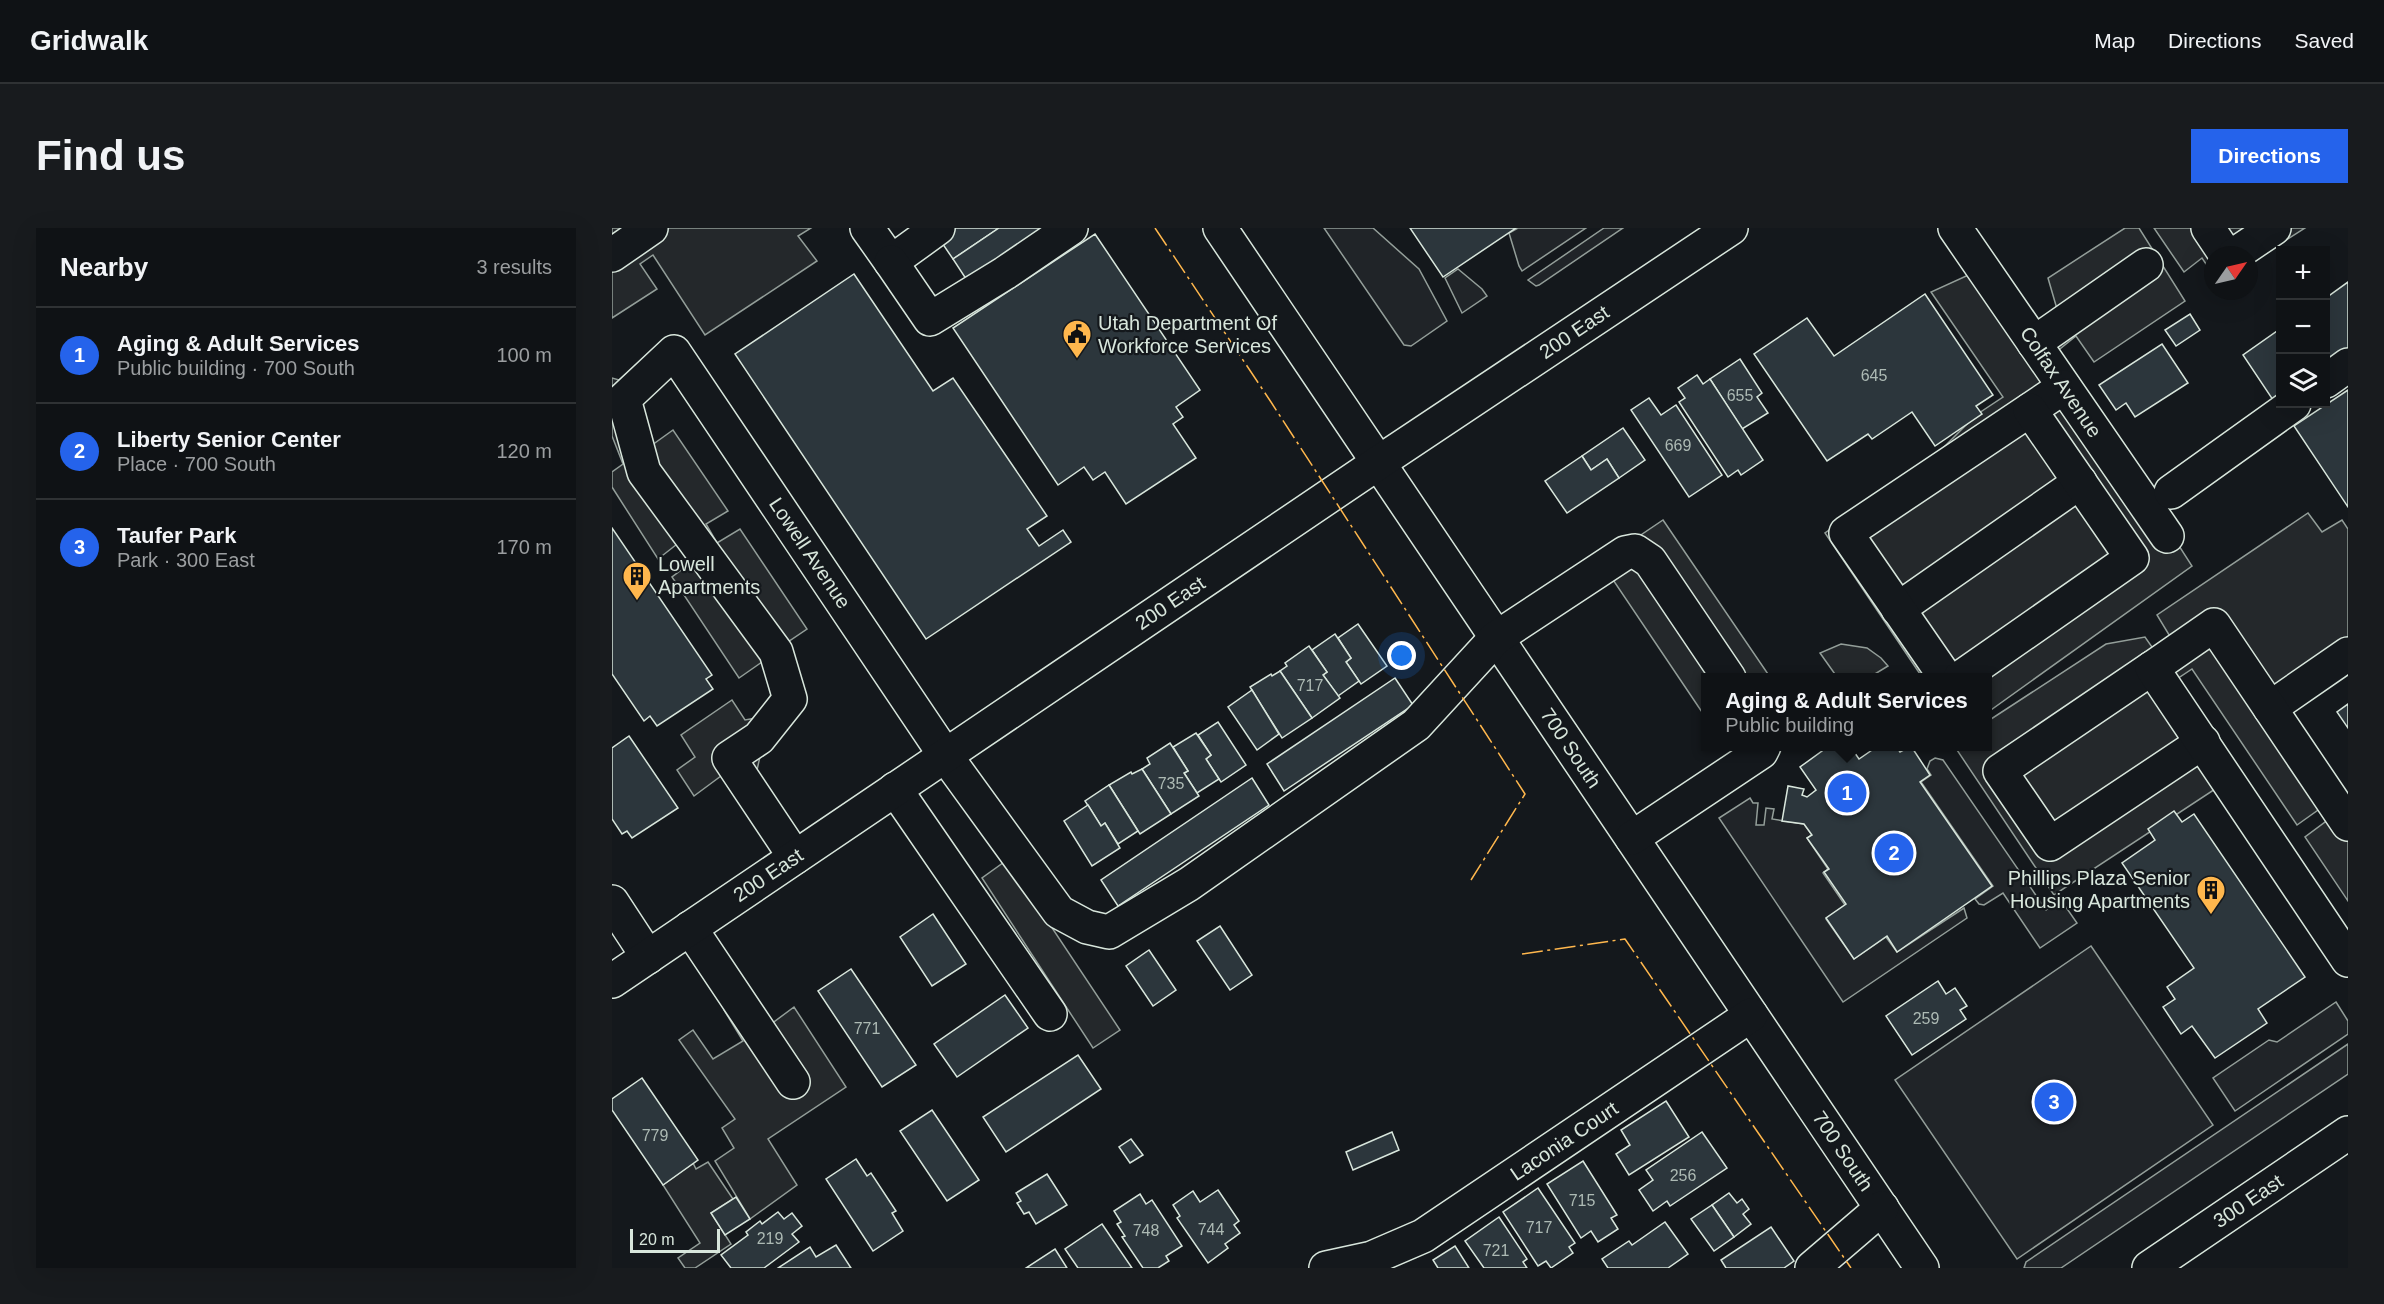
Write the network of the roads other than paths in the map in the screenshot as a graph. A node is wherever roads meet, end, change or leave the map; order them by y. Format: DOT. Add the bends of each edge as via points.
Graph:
graph roads {
  1 [pos="651,228"];
  2 [pos="867,228"];
  3 [pos="938,228"];
  4 [pos="1071,228"];
  5 [pos="1220,228"];
  6 [pos="1731,228"];
  7 [pos="1955,228"];
  8 [pos="2208,228"];
  9 [pos="2274,228"];
  10 [pos="2220,246"];
  11 [pos="2247,246"];
  12 [pos="612,255"];
  13 [pos="891,262"];
  14 [pos="2146,265"];
  15 [pos="2034,343"];
  16 [pos="2348,365"];
  17 [pos="2330,378"];
  18 [pos="2064,387"];
  19 [pos="2288,408"];
  20 [pos="2030,410"];
  21 [pos="1378,462"];
  22 [pos="2080,482"];
  23 [pos="2171,492"];
  24 [pos="2167,536"];
  25 [pos="1899,609"];
  26 [pos="1496,638"];
  27 [pos="2348,654"];
  28 [pos="2152,668"];
  29 [pos="1726,673"];
  30 [pos="1943,673"];
  31 [pos="1967,673"];
  32 [pos="2270,708"];
  33 [pos="2203,742"];
  34 [pos="1762,751"];
  35 [pos="945,755"];
  36 [pos="895,789"];
  37 [pos="2348,824"];
  38 [pos="1632,838"];
  39 [pos="795,857"];
  40 [pos="612,902"];
  41 [pos="690,928"];
  42 [pos="648,957"];
  43 [pos="2348,960"];
  44 [pos="612,981"];
  45 [pos="1050,1014"];
  46 [pos="1751,1015"];
  47 [pos="794,1082"];
  48 [pos="2348,1133"];
  49 [pos="1882,1209"];
  50 [pos="1326,1268"];
  51 [pos="1812,1268"];
  52 [pos="1922,1268"];
  53 [pos="2149,1268"];
  1 -- 12 [label="street"];
  2 -- 13 [label="street"];
  3 -- 13 [label="street"];
  4 -- 13 [label="street" via="930,318"];
  5 -- 21 [label="street, 700 South"];
  6 -- 21 [label="street, 200 East"];
  7 -- 15 [label="street, Colfax Avenue"];
  8 -- 10 [label="street"];
  9 -- 11 [label="street"];
  14 -- 15 [label="street"];
  15 -- 18 [label="street, Colfax Avenue"];
  16 -- 17 [label="street"];
  18 -- 20 [label="street"];
  18 -- 24 [label="street, Colfax Avenue"];
  19 -- 23 [label="street"];
  20 -- 22 [label="street"];
  20 -- 25 [label="street" via="1846,533"];
  21 -- 26 [label="street, 700 South"];
  21 -- 35 [label="street, 200 East"];
  22 -- 25 [label="street"];
  22 -- 31 [label="street" via="2132,558"];
  25 -- 30 [label="street"];
  26 -- 29 [label="street" via="1625,553 1635,551 1650,561"];
  26 -- 35 [label="street, Lowell Avenue" via="1416,725 1189,884 1109,932 1087,927 1059,912"];
  26 -- 38 [label="street, 700 South"];
  27 -- 32 [label="street"];
  28 -- 32 [label="street" via="2214,625"];
  28 -- 33 [label="street"];
  28 -- 33 [label="street" via="2000,771 2050,844"];
  32 -- 37 [label="street"];
  33 -- 43 [label="street"];
  34 -- 38 [label="street"];
  35 -- 36 [label="street, 200 East"];
  35 -- 39 [label="street, Lowell Avenue" via="674,352 624,399 644,472 776,652 790,699 759,738 729,758"];
  36 -- 39 [label="street, 200 East"];
  36 -- 45 [label="street"];
  38 -- 46 [label="street, 700 South"];
  39 -- 41 [label="street, 200 East"];
  40 -- 42 [label="street"];
  41 -- 42 [label="street, 200 East"];
  41 -- 47 [label="street"];
  42 -- 44 [label="street, 200 East"];
  46 -- 49 [label="street, 700 South"];
  46 -- 50 [label="street, Laconia Court" via="1423,1236 1372,1258"];
  48 -- 53 [label="street, 300 East"];
  49 -- 51 [label="street"];
  49 -- 52 [label="street, 700 South"];
}
